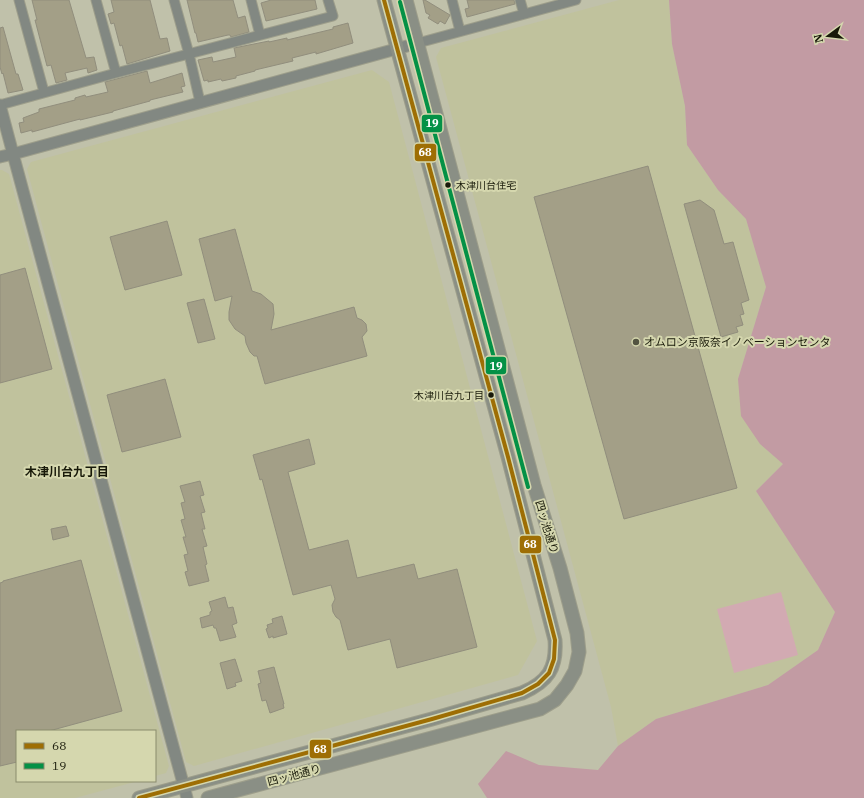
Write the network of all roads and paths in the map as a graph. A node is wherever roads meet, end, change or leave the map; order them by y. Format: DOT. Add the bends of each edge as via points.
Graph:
graph roads {
  1 [pos="19,0"];
  2 [pos="96,0"];
  3 [pos="174,0"];
  4 [pos="251,0"];
  5 [pos="328,0"];
  6 [pos="384,0"];
  7 [pos="406,0"];
  8 [pos="452,0"];
  9 [pos="520,0"];
  10 [pos="576,0"];
  11 [pos="524,14"];
  12 [pos="460,31"];
  13 [pos="260,34"];
  14 [pos="418,42"];
  15 [pos="397,48"];
  16 [pos="189,54"];
  17 [pos="116,73"];
  18 [pos="44,92"];
  19 [pos="200,102"];
  20 [pos="0,105"];
  21 [pos="13,154"];
  22 [pos="0,157"];
  23 [pos="186,792"];
  24 [pos="139,798"];
  25 [pos="208,798"];
  1 -- 18 [label="street"];
  2 -- 17 [label="street"];
  3 -- 16 [label="street"];
  4 -- 13 [label="street"];
  5 -- 13 [label="street" via="333,16"];
  6 -- 15 [label="main road, 四ッ池通り"];
  7 -- 14 [label="main road, 四ッ池通り"];
  8 -- 12 [label="street"];
  9 -- 11 [label="street"];
  10 -- 11 [label="street"];
  11 -- 12 [label="street"];
  12 -- 14 [label="street"];
  13 -- 16 [label="street"];
  14 -- 15 [label="street"];
  14 -- 25 [label="main road, 四ッ池通り" via="532,478 577,633 575,671 555,700 540,709"];
  15 -- 19 [label="street"];
  15 -- 23 [label="main road, 四ッ池通り" via="555,640 553,666 535,687 522,693"];
  16 -- 17 [label="street"];
  16 -- 19 [label="street"];
  17 -- 18 [label="street"];
  18 -- 20 [label="street"];
  19 -- 21 [label="street"];
  20 -- 21 [label="street"];
  21 -- 22 [label="street"];
  21 -- 23 [label="street"];
  23 -- 24 [label="main road, 四ッ池通り"];
}
